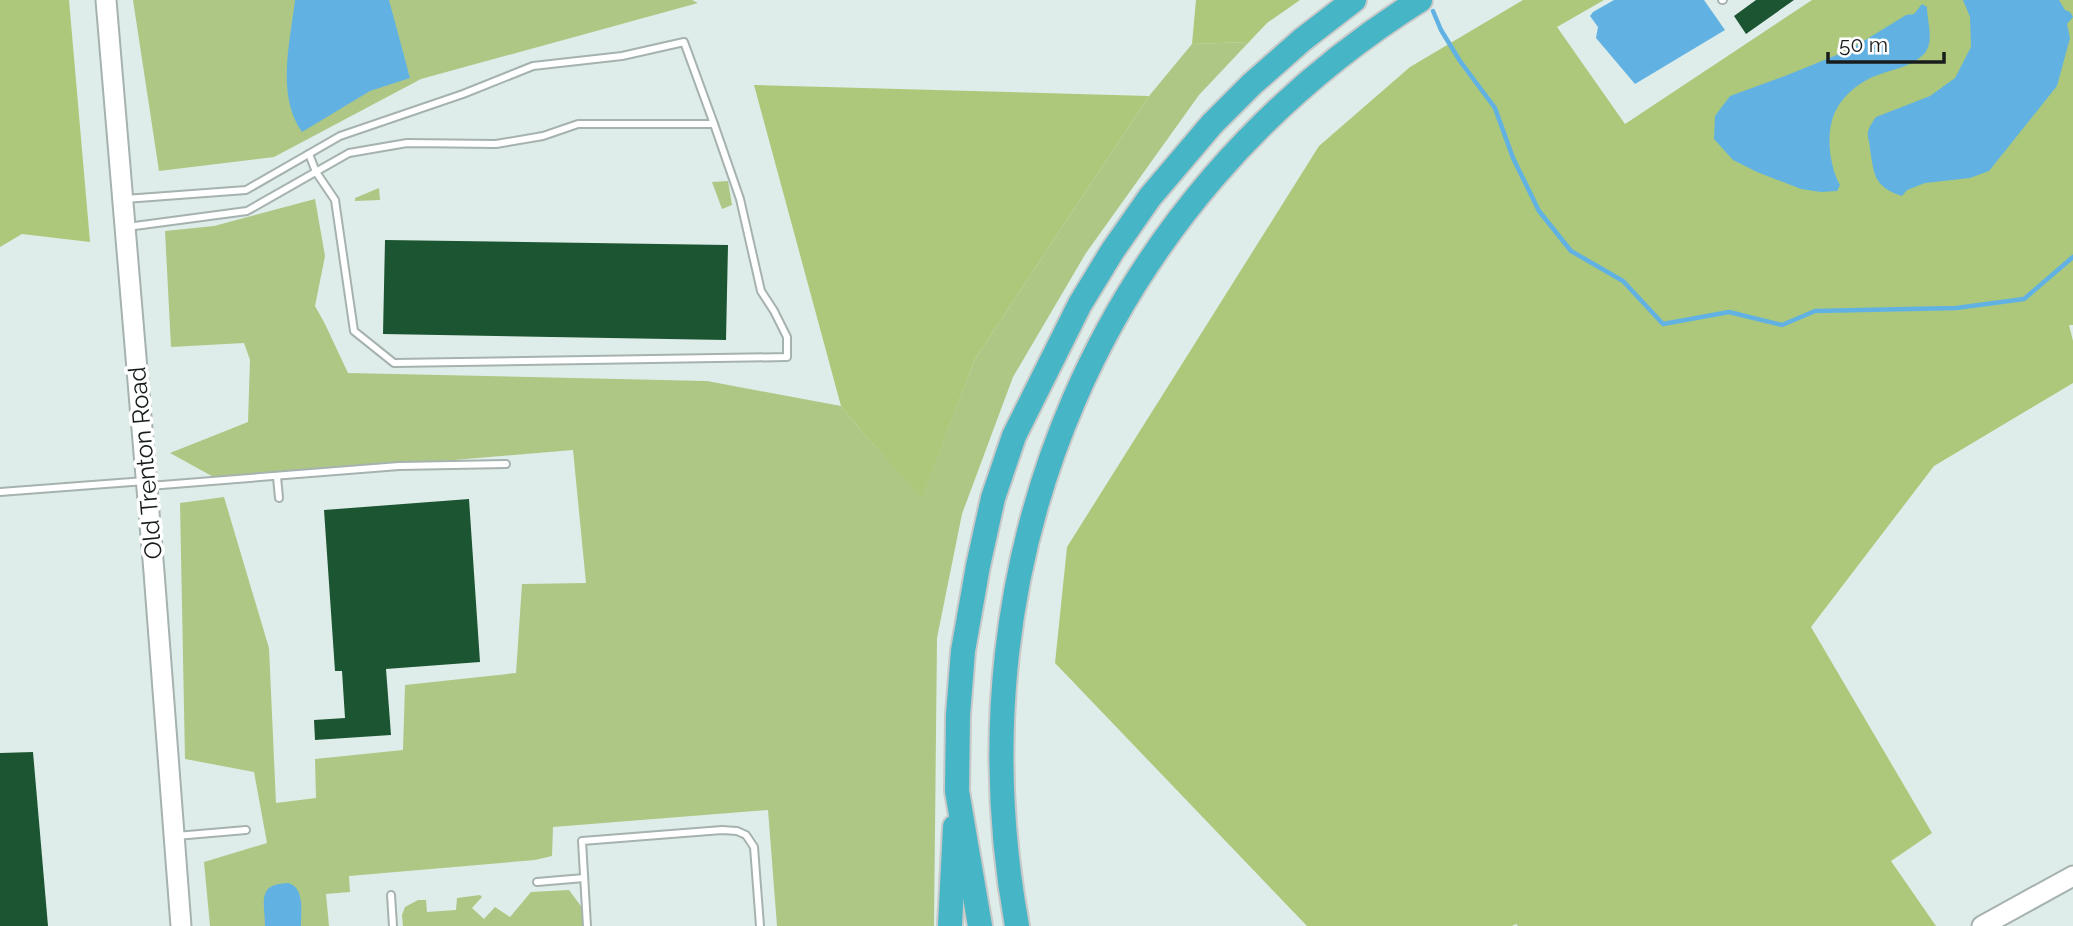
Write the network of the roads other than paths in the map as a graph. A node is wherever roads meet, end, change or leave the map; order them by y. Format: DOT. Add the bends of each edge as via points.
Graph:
graph roads {
  1 [pos="106,0"];
  2 [pos="1354,0"];
  3 [pos="1420,0"];
  4 [pos="714,124"];
  5 [pos="309,154"];
  6 [pos="316,172"];
  7 [pos="123,200"];
  8 [pos="125,227"];
  9 [pos="506,464"];
  10 [pos="277,477"];
  11 [pos="147,484"];
  12 [pos="0,492"];
  13 [pos="279,498"];
  14 [pos="957,791"];
  15 [pos="246,830"];
  16 [pos="174,836"];
  17 [pos="2073,876"];
  18 [pos="584,878"];
  19 [pos="537,882"];
  20 [pos="391,895"];
  21 [pos="181,926"];
  22 [pos="393,926"];
  23 [pos="587,926"];
  24 [pos="760,926"];
  25 [pos="950,926"];
  26 [pos="980,926"];
  27 [pos="1017,926"];
  28 [pos="1982,926"];
  1 -- 7 [label="main road, Old Trenton Road"];
  2 -- 14 [label="highway" via="1252,84 1180,160 1113,250 1058,347 1014,436 993,498 964,651"];
  3 -- 27 [label="highway" via="1363,38 1307,84 1208,183 1136,283 1077,391 1035,507 1005,658 1000,765 1009,885"];
  4 -- 5 [label="lane" via="684,42 622,56 533,66 340,135"];
  4 -- 6 [label="lane" via="578,124 496,144 407,143 349,153"];
  4 -- 6 [label="lane" via="738,192 761,291 787,337 787,358 394,363 354,331 335,200"];
  5 -- 6 [label="lane"];
  5 -- 7 [label="lane" via="246,190"];
  6 -- 8 [label="lane" via="247,211"];
  7 -- 8 [label="main road, Old Trenton Road"];
  8 -- 11 [label="main road, Old Trenton Road"];
  9 -- 10 [label="lane" via="399,466"];
  10 -- 11 [label="lane"];
  10 -- 13 [label="lane"];
  11 -- 12 [label="lane"];
  11 -- 16 [label="main road, Old Trenton Road"];
  14 -- 25 [label="highway"];
  14 -- 26 [label="highway"];
  15 -- 16 [label="lane"];
  16 -- 21 [label="main road, Old Trenton Road"];
  17 -- 28 [label="main road"];
  18 -- 19 [label="lane"];
  18 -- 23 [label="lane"];
  18 -- 24 [label="lane" via="582,841 737,831 746,835 754,848"];
  20 -- 22 [label="lane"];
}
